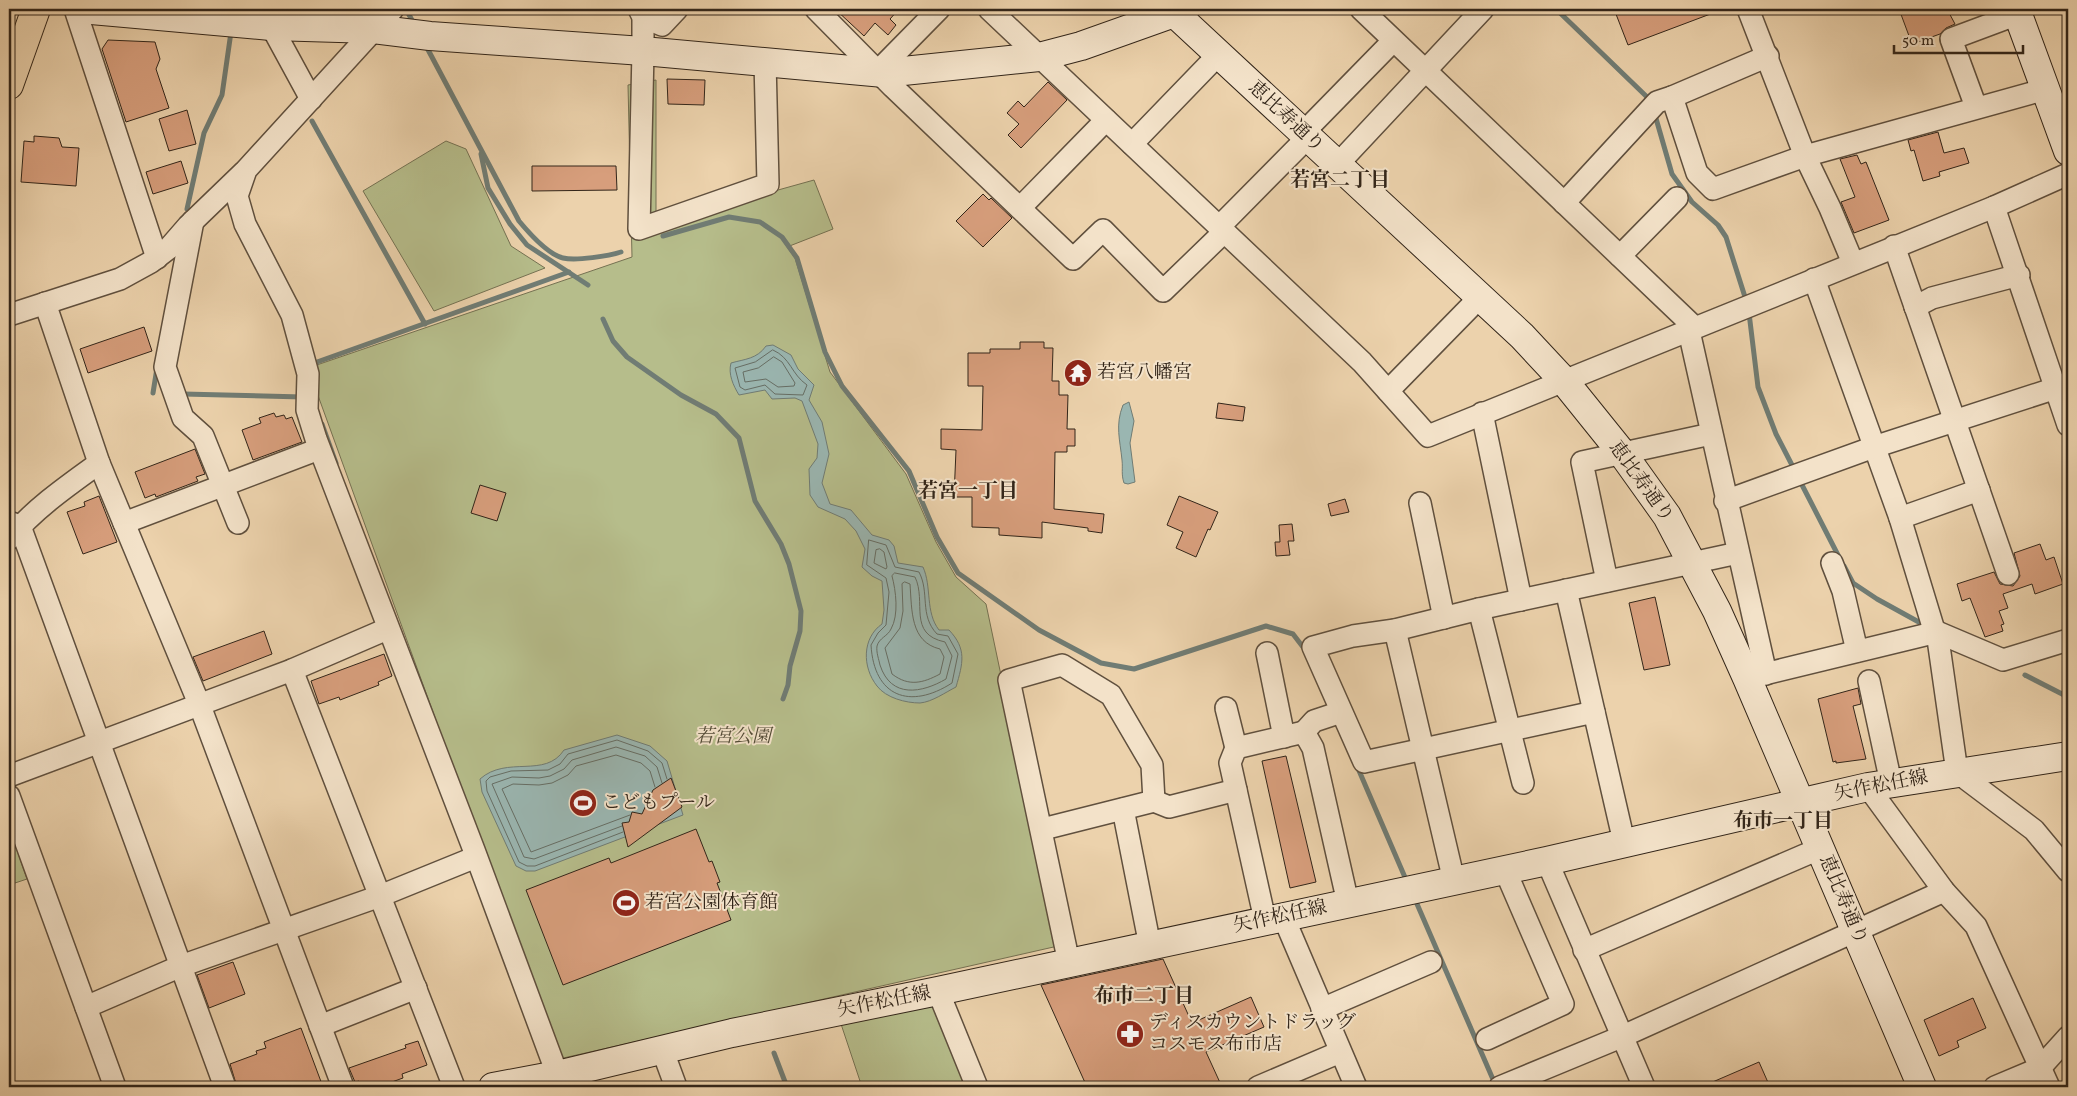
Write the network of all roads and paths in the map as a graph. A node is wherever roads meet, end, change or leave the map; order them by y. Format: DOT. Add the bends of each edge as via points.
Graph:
graph roads {
  1 [pos="36,9"];
  2 [pos="75,9"];
  3 [pos="80,9"];
  4 [pos="393,9"];
  5 [pos="677,9"];
  6 [pos="816,9"];
  7 [pos="938,9"];
  8 [pos="989,9"];
  9 [pos="1361,9"];
  10 [pos="1483,9"];
  11 [pos="1748,9"];
  12 [pos="1177,10"];
  13 [pos="2017,11"];
  14 [pos="641,13"];
  15 [pos="249,20"];
  16 [pos="373,29"];
  17 [pos="1393,41"];
  18 [pos="643,50"];
  19 [pos="1219,54"];
  20 [pos="1768,56"];
  21 [pos="1039,57"];
  22 [pos="765,61"];
  23 [pos="1424,71"];
  24 [pos="877,72"];
  25 [pos="9,85"];
  26 [pos="2046,89"];
  27 [pos="1672,97"];
  28 [pos="311,99"];
  29 [pos="1976,108"];
  30 [pos="1106,120"];
  31 [pos="1305,135"];
  32 [pos="1132,144"];
  33 [pos="2068,151"];
  34 [pos="1805,156"];
  35 [pos="1337,165"];
  36 [pos="246,170"];
  37 [pos="2068,174"];
  38 [pos="1677,198"];
  39 [pos="1564,203"];
  40 [pos="1994,207"];
  41 [pos="1020,208"];
  42 [pos="193,221"];
  43 [pos="1222,229"];
  44 [pos="1894,246"];
  45 [pos="1620,256"];
  46 [pos="157,258"];
  47 [pos="1853,263"];
  48 [pos="2019,275"];
  49 [pos="1814,279"];
  50 [pos="1480,297"];
  51 [pos="45,303"];
  52 [pos="1915,307"];
  53 [pos="9,315"];
  54 [pos="1689,331"];
  55 [pos="1564,381"];
  56 [pos="1388,391"];
  57 [pos="2060,391"];
  58 [pos="1482,413"];
  59 [pos="1956,421"];
  60 [pos="2068,425"];
  61 [pos="1711,434"];
  62 [pos="1874,447"];
  63 [pos="319,449"];
  64 [pos="1622,453"];
  65 [pos="99,463"];
  66 [pos="223,486"];
  67 [pos="1979,490"];
  68 [pos="1726,501"];
  69 [pos="1420,503"];
  70 [pos="1900,518"];
  71 [pos="124,523"];
  72 [pos="238,523"];
  73 [pos="12,529"];
  74 [pos="1738,553"];
  75 [pos="1692,562"];
  76 [pos="1832,563"];
  77 [pos="2008,574"];
  78 [pos="1606,581"];
  79 [pos="1566,590"];
  80 [pos="1521,600"];
  81 [pos="1479,609"];
  82 [pos="1444,618"];
  83 [pos="387,629"];
  84 [pos="1395,630"];
  85 [pos="1938,632"];
  86 [pos="2068,640"];
  87 [pos="1857,651"];
  88 [pos="1267,653"];
  89 [pos="292,670"];
  90 [pos="1756,676"];
  91 [pos="1869,681"];
  92 [pos="200,706"];
  93 [pos="1226,708"];
  94 [pos="1594,712"];
  95 [pos="1337,713"];
  96 [pos="1509,731"];
  97 [pos="1304,732"];
  98 [pos="1284,737"];
  99 [pos="100,742"];
  100 [pos="1236,748"];
  101 [pos="1422,749"];
  102 [pos="2068,756"];
  103 [pos="1957,772"];
  104 [pos="9,776"];
  105 [pos="1522,783"];
  106 [pos="1880,785"];
  107 [pos="1236,790"];
  108 [pos="9,796"];
  109 [pos="1154,801"];
  110 [pos="1802,802"];
  111 [pos="1123,808"];
  112 [pos="1043,829"];
  113 [pos="1624,842"];
  114 [pos="1820,848"];
  115 [pos="476,857"];
  116 [pos="1547,861"];
  117 [pos="2066,863"];
  118 [pos="1504,870"];
  119 [pos="1454,881"];
  120 [pos="1944,890"];
  121 [pos="380,896"];
  122 [pos="1348,903"];
  123 [pos="1274,918"];
  124 [pos="283,928"];
  125 [pos="1855,930"];
  126 [pos="1150,946"];
  127 [pos="1584,950"];
  128 [pos="1431,962"];
  129 [pos="1069,963"];
  130 [pos="181,966"];
  131 [pos="416,988"];
  132 [pos="938,992"];
  133 [pos="86,1007"];
  134 [pos="1322,1009"];
  135 [pos="320,1026"];
  136 [pos="1621,1037"];
  137 [pos="2068,1037"];
  138 [pos="1487,1039"];
  139 [pos="662,1049"];
  140 [pos="1340,1052"];
  141 [pos="2040,1068"];
  142 [pos="559,1081"];
  143 [pos="1503,1086"];
  144 [pos="115,1087"];
  145 [pos="225,1087"];
  146 [pos="343,1087"];
  147 [pos="454,1087"];
  148 [pos="493,1087"];
  149 [pos="676,1087"];
  150 [pos="977,1087"];
  151 [pos="1258,1087"];
  152 [pos="1356,1087"];
  153 [pos="1644,1087"];
  154 [pos="1922,1087"];
  155 [pos="1996,1087"];
  156 [pos="2049,1087"];
  1 -- 25 [label="highway"];
  2 -- 46 [label="street"];
  3 -- 15 [label="street"];
  4 -- 16 [label="street"];
  5 -- 14 [label="street" via="662,25"];
  6 -- 24 [label="street"];
  7 -- 24 [label="street"];
  8 -- 21 [label="street"];
  9 -- 17 [label="street"];
  10 -- 23 [label="street"];
  11 -- 20 [label="street"];
  12 -- 19 [label="street, 恵比寿通り"];
  12 -- 21 [label="street" via="1081,46"];
  13 -- 26 [label="street"];
  13 -- 29 [label="street" via="1951,39"];
  14 -- 18 [label="street"];
  15 -- 16 [label="street"];
  15 -- 28 [label="street"];
  16 -- 18 [label="street"];
  16 -- 28 [label="street"];
  17 -- 23 [label="street"];
  17 -- 31 [label="street"];
  18 -- 22 [label="street"];
  18 -- 22 [label="street" via="639,229 768,184"];
  19 -- 31 [label="street, 恵比寿通り"];
  19 -- 32 [label="street"];
  20 -- 27 [label="street"];
  20 -- 34 [label="street"];
  21 -- 24 [label="street"];
  21 -- 30 [label="street"];
  22 -- 24 [label="street"];
  23 -- 35 [label="street"];
  23 -- 39 [label="street"];
  24 -- 41 [label="street"];
  26 -- 29 [label="street"];
  26 -- 33 [label="street"];
  27 -- 34 [label="street" via="1697,173 1713,189"];
  27 -- 39 [label="street" via="1658,102"];
  28 -- 36 [label="street"];
  29 -- 34 [label="street"];
  30 -- 32 [label="street"];
  30 -- 41 [label="street"];
  31 -- 35 [label="street, 恵比寿通り"];
  31 -- 43 [label="street"];
  32 -- 43 [label="street"];
  34 -- 47 [label="street"];
  35 -- 50 [label="street, 恵比寿通り"];
  36 -- 42 [label="street"];
  36 -- 63 [label="street" via="237,196 245,224 292,315 308,374 307,410"];
  37 -- 40 [label="street"];
  38 -- 45 [label="street"];
  39 -- 45 [label="street"];
  40 -- 44 [label="street"];
  40 -- 48 [label="street"];
  41 -- 43 [label="street" via="1073,259 1103,230 1163,291"];
  42 -- 46 [label="street"];
  42 -- 66 [label="street" via="165,367 183,418 203,436"];
  43 -- 56 [label="street" via="1362,362"];
  44 -- 47 [label="street"];
  44 -- 52 [label="street"];
  45 -- 54 [label="street" via="1690,323"];
  46 -- 51 [label="street" via="120,279"];
  47 -- 49 [label="street"];
  48 -- 52 [label="street" via="1932,298"];
  48 -- 57 [label="street"];
  49 -- 54 [label="street"];
  49 -- 62 [label="street"];
  50 -- 55 [label="street, 恵比寿通り"];
  50 -- 56 [label="street"];
  51 -- 53 [label="street"];
  51 -- 65 [label="street"];
  52 -- 59 [label="street"];
  54 -- 55 [label="street"];
  54 -- 61 [label="street"];
  55 -- 58 [label="street"];
  55 -- 64 [label="street, 恵比寿通り"];
  56 -- 58 [label="street" via="1428,436"];
  57 -- 59 [label="street"];
  57 -- 60 [label="street"];
  58 -- 80 [label="street"];
  59 -- 62 [label="street"];
  59 -- 67 [label="street"];
  61 -- 64 [label="street"];
  61 -- 68 [label="street"];
  62 -- 68 [label="street"];
  62 -- 70 [label="street"];
  63 -- 66 [label="street"];
  63 -- 83 [label="street"];
  64 -- 75 [label="street, 恵比寿通り" via="1668,516"];
  64 -- 78 [label="street" via="1582,462"];
  65 -- 71 [label="street"];
  65 -- 73 [label="street"];
  66 -- 71 [label="street"];
  66 -- 72 [label="street"];
  67 -- 70 [label="street"];
  67 -- 77 [label="street"];
  68 -- 74 [label="street"];
  69 -- 82 [label="street"];
  70 -- 85 [label="street" via="1934,630"];
  71 -- 92 [label="street"];
  73 -- 99 [label="street"];
  74 -- 75 [label="street"];
  74 -- 90 [label="street"];
  75 -- 78 [label="street"];
  75 -- 90 [label="street, 恵比寿通り"];
  76 -- 87 [label="street" via="1843,592"];
  78 -- 79 [label="street"];
  79 -- 80 [label="street"];
  79 -- 94 [label="street"];
  80 -- 81 [label="street"];
  81 -- 82 [label="street"];
  81 -- 96 [label="street"];
  82 -- 84 [label="street"];
  83 -- 89 [label="street"];
  83 -- 115 [label="street"];
  84 -- 95 [label="street" via="1353,636 1313,647"];
  84 -- 101 [label="street"];
  85 -- 86 [label="street" via="2003,660"];
  85 -- 87 [label="street"];
  85 -- 103 [label="street"];
  87 -- 90 [label="street"];
  88 -- 98 [label="street"];
  89 -- 92 [label="street"];
  89 -- 121 [label="street"];
  90 -- 110 [label="street, 恵比寿通り"];
  91 -- 106 [label="street"];
  92 -- 99 [label="street"];
  92 -- 124 [label="street"];
  93 -- 100 [label="street"];
  94 -- 96 [label="street"];
  94 -- 113 [label="street"];
  95 -- 97 [label="street" via="1314,721"];
  95 -- 101 [label="street" via="1364,762"];
  96 -- 101 [label="street"];
  96 -- 105 [label="street"];
  97 -- 98 [label="street"];
  97 -- 122 [label="street" via="1313,748"];
  98 -- 100 [label="street"];
  99 -- 104 [label="street"];
  99 -- 130 [label="street"];
  100 -- 107 [label="street" via="1230,763"];
  101 -- 119 [label="street"];
  102 -- 103 [label="street, 矢作松任線"];
  103 -- 106 [label="street, 矢作松任線"];
  103 -- 117 [label="street" via="2034,830"];
  106 -- 110 [label="street, 矢作松任線"];
  106 -- 120 [label="street"];
  107 -- 109 [label="street" via="1169,807"];
  107 -- 123 [label="street"];
  108 -- 133 [label="street"];
  109 -- 111 [label="street"];
  109 -- 112 [label="street" via="1152,765 1111,695 1062,665 1009,680"];
  110 -- 113 [label="street, 矢作松任線"];
  110 -- 114 [label="street, 恵比寿通り"];
  111 -- 112 [label="street"];
  111 -- 126 [label="street"];
  112 -- 129 [label="street"];
  113 -- 116 [label="street, 矢作松任線"];
  114 -- 125 [label="street, 恵比寿通り"];
  114 -- 127 [label="street"];
  115 -- 121 [label="street"];
  115 -- 142 [label="street"];
  116 -- 118 [label="street, 矢作松任線"];
  116 -- 127 [label="street"];
  118 -- 119 [label="street, 矢作松任線"];
  118 -- 138 [label="street" via="1563,1004"];
  119 -- 122 [label="street, 矢作松任線"];
  120 -- 125 [label="street"];
  120 -- 141 [label="street" via="1976,926"];
  121 -- 124 [label="street"];
  121 -- 131 [label="street"];
  122 -- 123 [label="street, 矢作松任線"];
  123 -- 126 [label="street, 矢作松任線"];
  123 -- 134 [label="street"];
  124 -- 130 [label="street"];
  124 -- 135 [label="street"];
  125 -- 136 [label="street"];
  125 -- 154 [label="street, 恵比寿通り"];
  126 -- 129 [label="street, 矢作松任線"];
  127 -- 136 [label="street"];
  128 -- 134 [label="street"];
  129 -- 132 [label="street, 矢作松任線"];
  130 -- 133 [label="street"];
  130 -- 145 [label="street"];
  131 -- 135 [label="street"];
  131 -- 147 [label="street"];
  132 -- 139 [label="street, 矢作松任線"];
  132 -- 150 [label="street"];
  133 -- 144 [label="street"];
  134 -- 140 [label="street"];
  135 -- 146 [label="street"];
  136 -- 143 [label="street"];
  136 -- 153 [label="street"];
  137 -- 141 [label="street"];
  139 -- 142 [label="street, 矢作松任線"];
  139 -- 149 [label="street"];
  140 -- 151 [label="street"];
  140 -- 152 [label="street"];
  141 -- 155 [label="street"];
  141 -- 156 [label="street"];
  142 -- 148 [label="street, 矢作松任線"];
}
